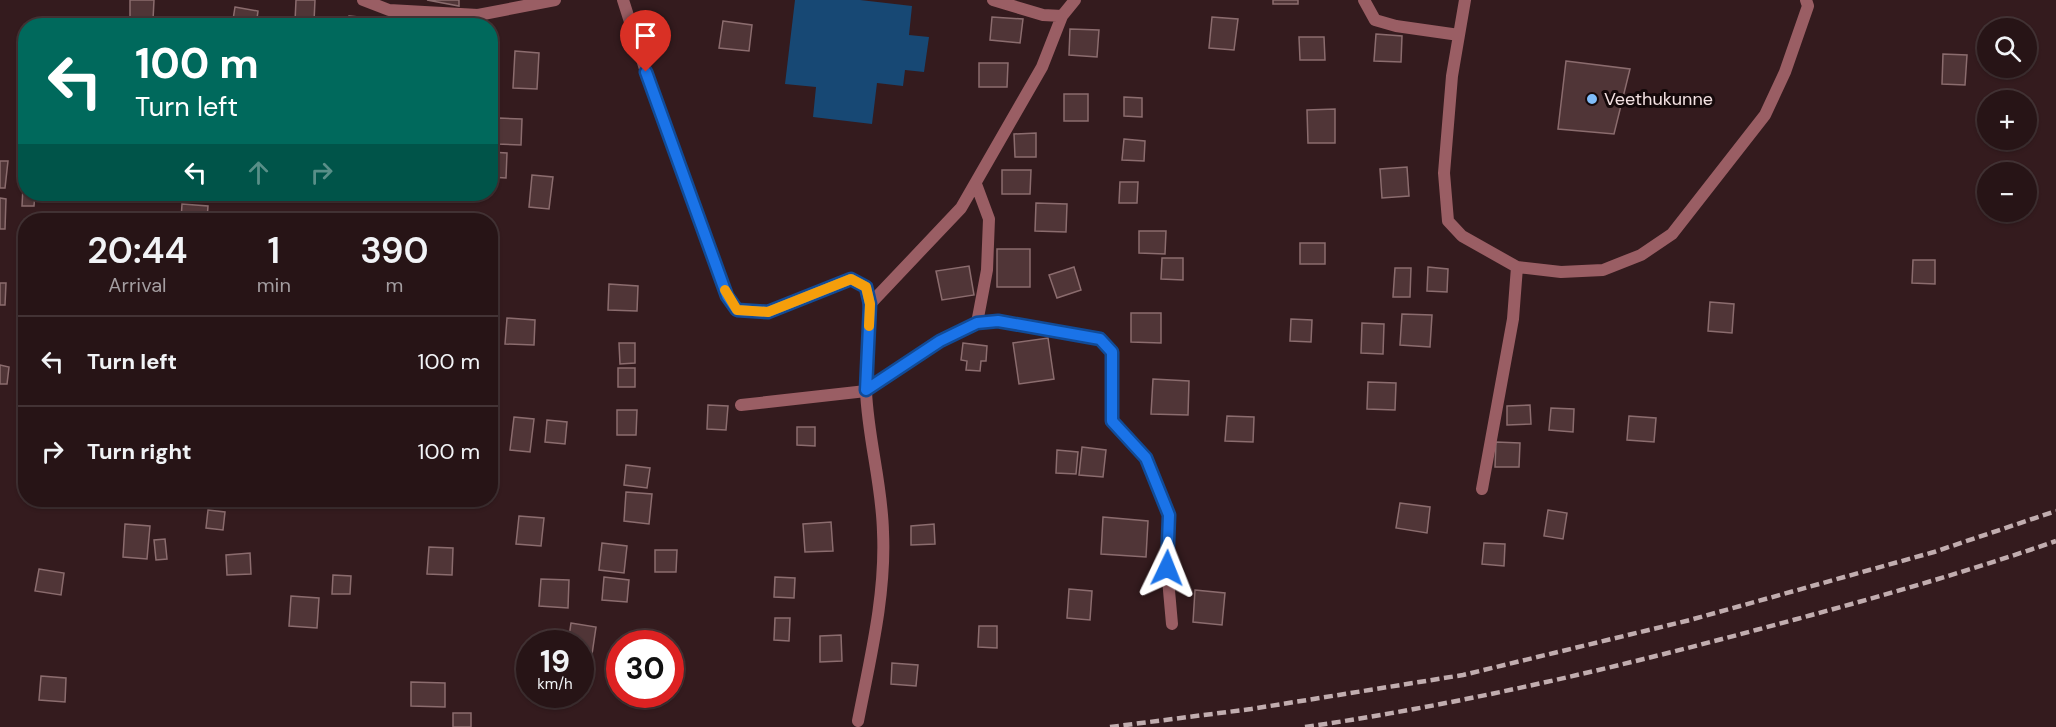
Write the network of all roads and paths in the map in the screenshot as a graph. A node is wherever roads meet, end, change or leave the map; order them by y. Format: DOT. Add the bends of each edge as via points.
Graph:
graph roads {
  1 [pos="363,0"];
  2 [pos="555,0"];
  3 [pos="623,0"];
  4 [pos="993,0"];
  5 [pos="1075,0"];
  6 [pos="1364,0"];
  7 [pos="1465,0"];
  8 [pos="1806,0"];
  9 [pos="1062,16"];
  10 [pos="1459,35"];
  11 [pos="976,184"];
  12 [pos="1517,267"];
  13 [pos="870,304"];
  14 [pos="977,323"];
  15 [pos="866,390"];
  16 [pos="741,405"];
  17 [pos="1482,489"];
  18 [pos="1172,624"];
  19 [pos="858,721"];
  1 -- 2 [label="street" via="389,10 478,15"];
  3 -- 13 [label="street" via="723,284 737,310 768,312 851,279 866,287"];
  4 -- 9 [label="street" via="1043,15"];
  5 -- 9 [label="street"];
  6 -- 10 [label="street" via="1375,20"];
  7 -- 10 [label="street"];
  8 -- 12 [label="street" via="1808,6 1785,72 1765,115 1672,234 1641,255 1603,270 1561,272"];
  9 -- 11 [label="street" via="1042,67"];
  10 -- 12 [label="street" via="1444,173 1448,221 1462,236"];
  11 -- 13 [label="street" via="961,208"];
  11 -- 14 [label="street" via="989,219 987,270"];
  12 -- 17 [label="street" via="1514,318"];
  13 -- 15 [label="street"];
  14 -- 15 [label="street" via="940,341"];
  14 -- 18 [label="street" via="998,321 1100,339 1112,352 1112,421 1146,458 1169,515 1167,568"];
  15 -- 16 [label="street"];
  15 -- 19 [label="street" via="883,533 874,638"];
}
